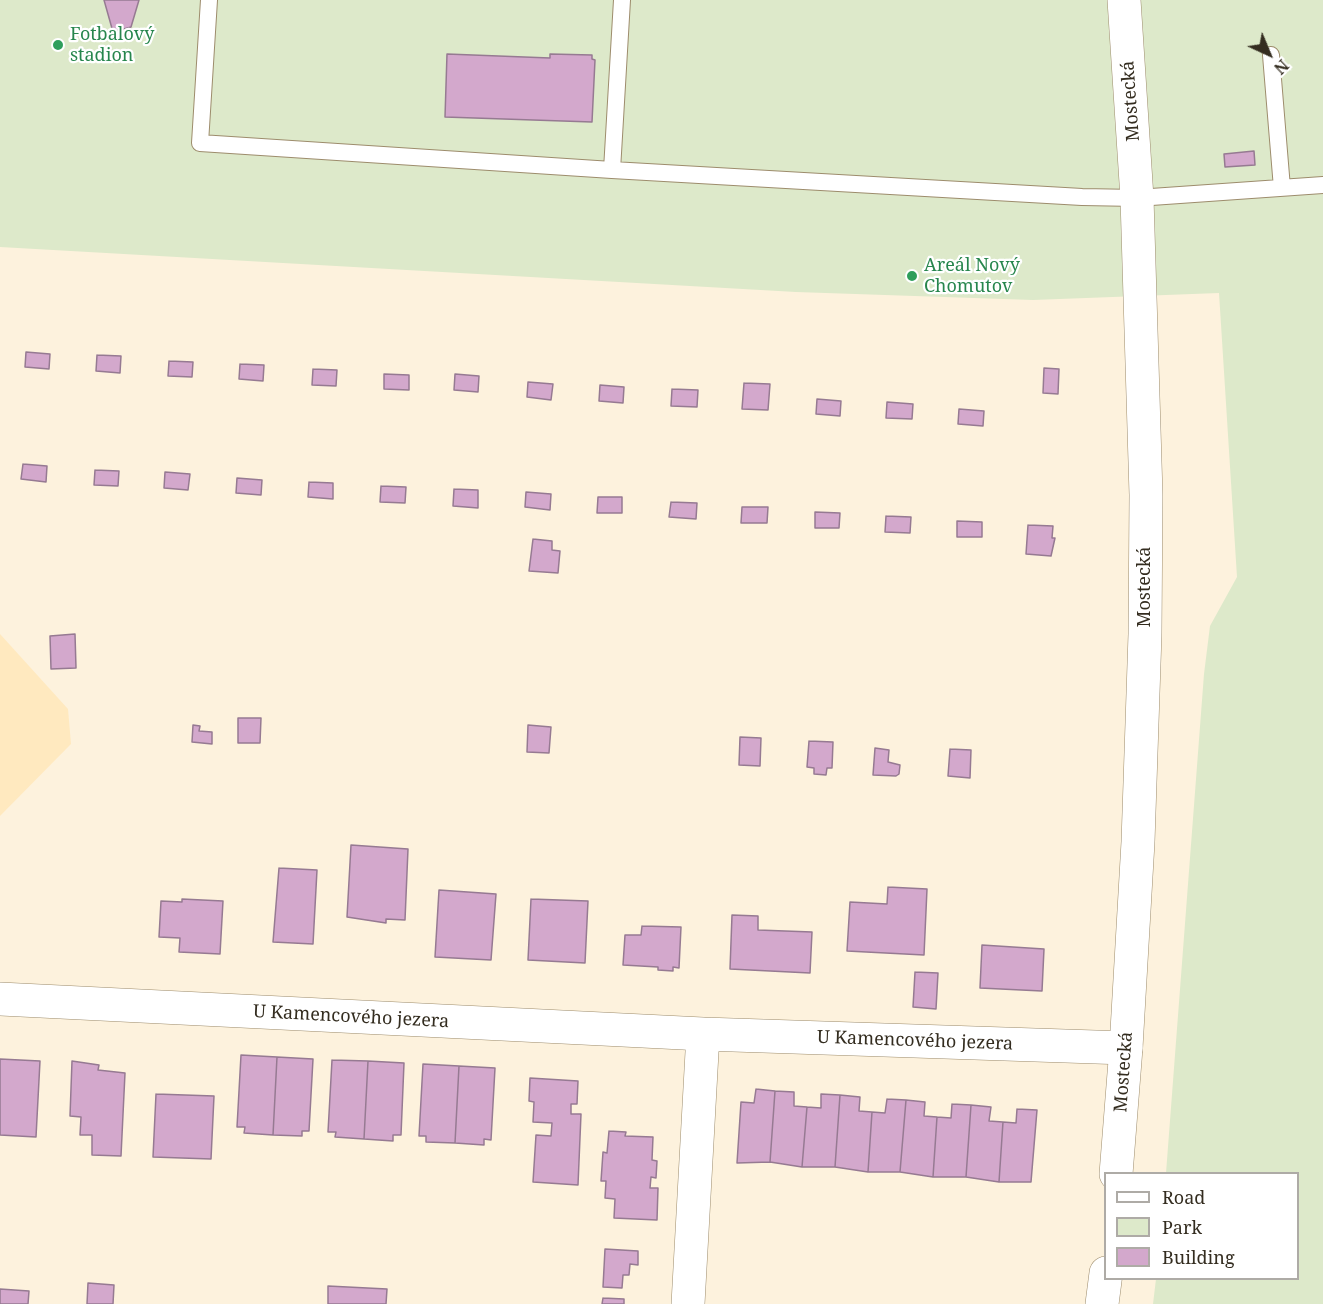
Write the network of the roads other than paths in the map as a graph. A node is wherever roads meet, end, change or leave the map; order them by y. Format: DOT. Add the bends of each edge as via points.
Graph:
graph roads {
  1 [pos="209,0"];
  2 [pos="622,0"];
  3 [pos="1124,0"];
  4 [pos="1271,55"];
  5 [pos="612,170"];
  6 [pos="1323,185"];
  7 [pos="1282,188"];
  8 [pos="1137,198"];
  9 [pos="0,999"];
  10 [pos="703,1034"];
  11 [pos="1126,1048"];
  12 [pos="1116,1172"];
  13 [pos="1105,1280"];
  14 [pos="688,1304"];
  15 [pos="1102,1304"];
  1 -- 5 [label="lane" via="200,143"];
  2 -- 5 [label="lane"];
  3 -- 8 [label="street, Mostecká"];
  4 -- 7 [label="lane"];
  5 -- 8 [label="lane"];
  6 -- 7 [label="lane"];
  7 -- 8 [label="lane"];
  8 -- 11 [label="street, Mostecká" via="1146,495 1145,634"];
  9 -- 10 [label="street, U Kamencového jezera"];
  10 -- 11 [label="street, U Kamencového jezera"];
  10 -- 14 [label="street"];
  11 -- 12 [label="street, Mostecká"];
  13 -- 15 [label="street"];
}
